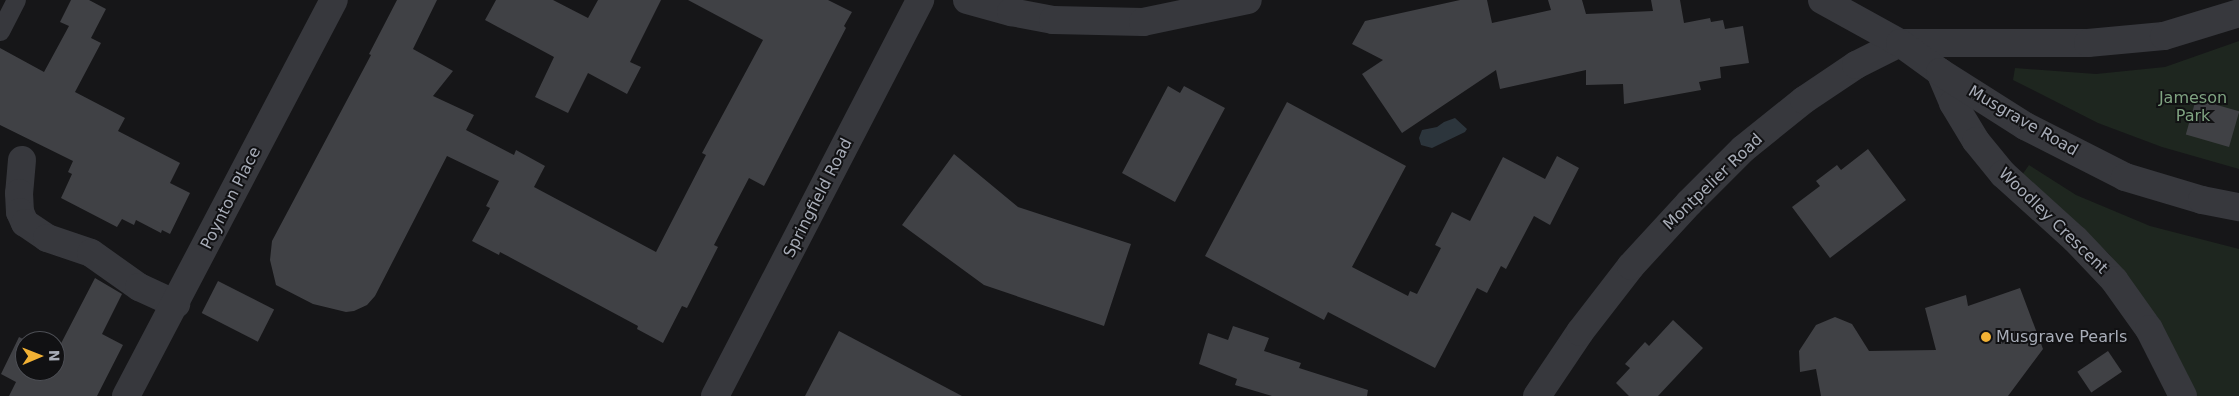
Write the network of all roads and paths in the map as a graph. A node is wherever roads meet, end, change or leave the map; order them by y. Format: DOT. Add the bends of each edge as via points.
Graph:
graph roads {
  1 [pos="16,0"];
  2 [pos="334,0"];
  3 [pos="920,0"];
  4 [pos="967,0"];
  5 [pos="1248,0"];
  6 [pos="1822,0"];
  7 [pos="1007,6"];
  8 [pos="2239,13"];
  9 [pos="0,31"];
  10 [pos="1900,42"];
  11 [pos="1940,72"];
  12 [pos="22,160"];
  13 [pos="2239,206"];
  14 [pos="176,304"];
  15 [pos="126,396"];
  16 [pos="715,396"];
  17 [pos="1538,396"];
  18 [pos="2183,396"];
  1 -- 9 [label="lane"];
  2 -- 14 [label="street, Poynton Place"];
  3 -- 16 [label="street, Springfield Road"];
  4 -- 7 [label="street"];
  5 -- 7 [label="street" via="1143,22 1052,20"];
  6 -- 10 [label="street, Musgrave Road"];
  8 -- 10 [label="street, Montpelier Road" via="2154,37 2088,42"];
  10 -- 11 [label="street, Musgrave Road"];
  10 -- 17 [label="street, Montpelier Road" via="1856,65 1804,100 1743,149 1631,266 1580,332"];
  11 -- 13 [label="street, Musgrave Road" via="2025,126 2125,177 2202,200"];
  11 -- 18 [label="street, Woodley Crescent" via="1953,103 1976,141 2003,174 2075,239 2114,280 2149,329"];
  12 -- 14 [label="street" via="19,194 20,212 25,223 47,238 91,253 139,287"];
  14 -- 15 [label="street, Poynton Place"];
}
